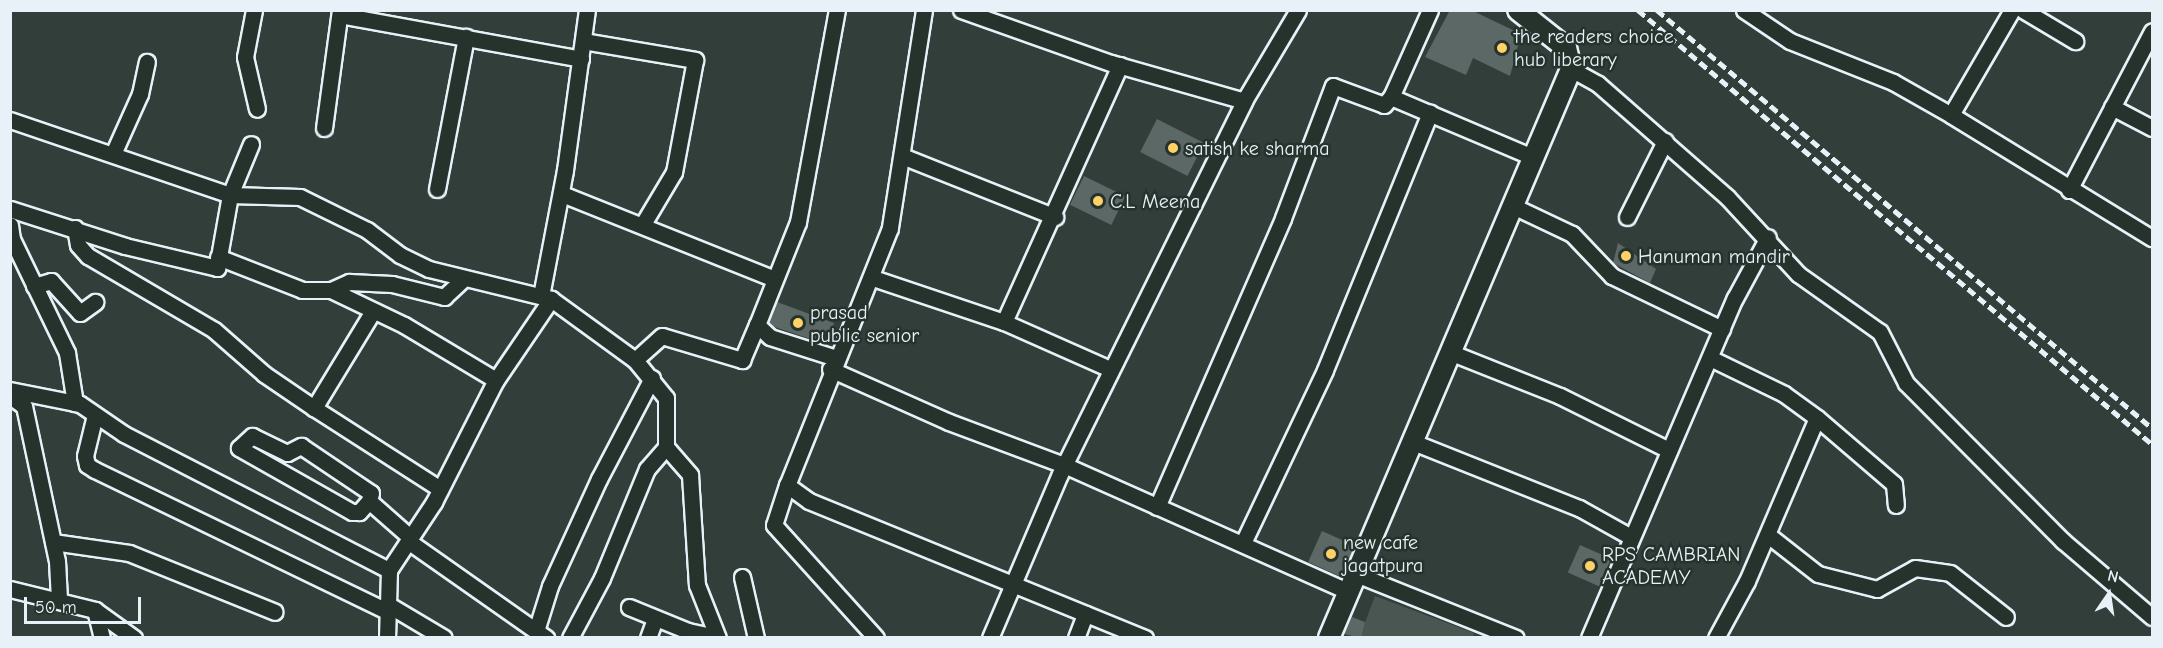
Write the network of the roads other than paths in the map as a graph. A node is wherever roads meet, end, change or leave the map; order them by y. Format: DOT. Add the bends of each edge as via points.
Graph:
graph roads {
  1 [pos="254,10"];
  2 [pos="586,10"];
  3 [pos="837,10"];
  4 [pos="924,10"];
  5 [pos="962,10"];
  6 [pos="1298,10"];
  7 [pos="1430,10"];
  8 [pos="1518,10"];
  9 [pos="1744,10"];
  10 [pos="2012,10"];
  11 [pos="2023,10"];
  12 [pos="340,13"];
  13 [pos="2152,31"];
  14 [pos="466,37"];
  15 [pos="583,40"];
  16 [pos="2075,41"];
  17 [pos="581,59"];
  18 [pos="147,62"];
  19 [pos="1120,66"];
  20 [pos="1572,69"];
  21 [pos="1391,97"];
  22 [pos="1244,101"];
  23 [pos="2112,107"];
  24 [pos="257,109"];
  25 [pos="1430,113"];
  26 [pos="1952,116"];
  27 [pos="10,120"];
  28 [pos="324,128"];
  29 [pos="2152,128"];
  30 [pos="1665,141"];
  31 [pos="251,144"];
  32 [pos="114,154"];
  33 [pos="902,156"];
  34 [pos="1535,158"];
  35 [pos="437,189"];
  36 [pos="2069,190"];
  37 [pos="562,194"];
  38 [pos="230,195"];
  39 [pos="1515,207"];
  40 [pos="10,209"];
  41 [pos="1055,217"];
  42 [pos="1627,217"];
  43 [pos="644,224"];
  44 [pos="10,225"];
  45 [pos="75,228"];
  46 [pos="1768,237"];
  47 [pos="2152,238"];
  48 [pos="218,257"];
  49 [pos="873,278"];
  50 [pos="463,279"];
  51 [pos="775,279"];
  52 [pos="34,286"];
  53 [pos="331,290"];
  54 [pos="546,298"];
  55 [pos="95,302"];
  56 [pos="373,311"];
  57 [pos="1004,322"];
  58 [pos="757,325"];
  59 [pos="1722,330"];
  60 [pos="1452,353"];
  61 [pos="1710,358"];
  62 [pos="635,360"];
  63 [pos="833,363"];
  64 [pos="1110,369"];
  65 [pos="652,378"];
  66 [pos="495,380"];
  67 [pos="10,390"];
  68 [pos="10,396"];
  69 [pos="75,403"];
  70 [pos="314,408"];
  71 [pos="95,415"];
  72 [pos="1817,418"];
  73 [pos="1413,442"];
  74 [pos="666,447"];
  75 [pos="1669,450"];
  76 [pos="1064,465"];
  77 [pos="788,485"];
  78 [pos="440,489"];
  79 [pos="369,501"];
  80 [pos="1896,505"];
  81 [pos="1157,507"];
  82 [pos="1768,535"];
  83 [pos="1631,537"];
  84 [pos="409,539"];
  85 [pos="53,542"];
  86 [pos="1242,543"];
  87 [pos="389,570"];
  88 [pos="742,577"];
  89 [pos="1353,583"];
  90 [pos="1012,585"];
  91 [pos="10,589"];
  92 [pos="59,600"];
  93 [pos="387,607"];
  94 [pos="629,607"];
  95 [pos="95,610"];
  96 [pos="275,612"];
  97 [pos="1085,614"];
  98 [pos="2006,617"];
  99 [pos="2152,617"];
  100 [pos="655,619"];
  101 [pos="1479,631"];
  102 [pos="541,634"];
  103 [pos="718,637"];
  104 [pos="102,638"];
  105 [pos="134,638"];
  106 [pos="387,638"];
  107 [pos="444,638"];
  108 [pos="570,638"];
  109 [pos="648,638"];
  110 [pos="756,638"];
  111 [pos="876,638"];
  112 [pos="990,638"];
  113 [pos="1076,638"];
  114 [pos="1145,638"];
  115 [pos="1329,638"];
  116 [pos="1516,638"];
  117 [pos="1589,638"];
  118 [pos="1716,638"];
  1 -- 24 [label="street" via="246,57"];
  2 -- 15 [label="street"];
  3 -- 51 [label="street" via="798,222"];
  4 -- 33 [label="street"];
  5 -- 19 [label="street"];
  6 -- 22 [label="street"];
  7 -- 21 [label="street"];
  8 -- 20 [label="street" via="1566,48"];
  9 -- 26 [label="street" via="1790,41 1893,82"];
  10 -- 26 [label="street"];
  11 -- 16 [label="street"];
  12 -- 14 [label="street"];
  12 -- 28 [label="street"];
  13 -- 23 [label="street"];
  14 -- 17 [label="street"];
  14 -- 35 [label="street"];
  15 -- 17 [label="street"];
  15 -- 43 [label="street" via="695,60 674,172"];
  17 -- 37 [label="street"];
  18 -- 32 [label="street" via="140,94"];
  19 -- 22 [label="street"];
  19 -- 41 [label="street"];
  20 -- 30 [label="street" via="1598,84"];
  20 -- 34 [label="street"];
  21 -- 25 [label="street"];
  21 -- 81 [label="street" via="1384,105 1333,86 1283,218"];
  22 -- 64 [label="street"];
  23 -- 29 [label="street"];
  23 -- 36 [label="street"];
  25 -- 34 [label="street"];
  25 -- 86 [label="street" via="1324,370"];
  26 -- 36 [label="street"];
  27 -- 32 [label="street"];
  30 -- 42 [label="street"];
  30 -- 46 [label="street"];
  31 -- 38 [label="street"];
  32 -- 38 [label="street"];
  33 -- 41 [label="street"];
  33 -- 49 [label="street" via="890,228"];
  34 -- 39 [label="street"];
  36 -- 47 [label="street"];
  37 -- 43 [label="street"];
  37 -- 54 [label="street"];
  38 -- 48 [label="street"];
  38 -- 50 [label="street" via="300,197 367,230 400,255"];
  39 -- 59 [label="street" via="1572,234 1612,276"];
  39 -- 60 [label="street"];
  40 -- 45 [label="street"];
  41 -- 57 [label="street"];
  43 -- 51 [label="street"];
  44 -- 52 [label="street"];
  45 -- 48 [label="street" via="125,246 217,268"];
  45 -- 70 [label="street" via="78,245 88,256 214,330 264,374"];
  46 -- 59 [label="street"];
  46 -- 99 [label="street" via="1798,274 1880,332 1906,383 2063,541"];
  48 -- 53 [label="street" via="302,290"];
  49 -- 57 [label="street"];
  49 -- 63 [label="street"];
  50 -- 53 [label="street" via="444,297 392,284 349,282"];
  50 -- 54 [label="street"];
  51 -- 58 [label="street"];
  52 -- 55 [label="street" via="51,281 80,313"];
  52 -- 69 [label="street" via="67,352"];
  53 -- 56 [label="street"];
  54 -- 62 [label="street"];
  54 -- 66 [label="street"];
  56 -- 66 [label="street"];
  56 -- 70 [label="street"];
  57 -- 64 [label="street"];
  58 -- 62 [label="street" via="742,360 662,336"];
  58 -- 63 [label="street" via="770,337"];
  59 -- 61 [label="street"];
  60 -- 73 [label="street"];
  60 -- 75 [label="street" via="1560,396"];
  61 -- 72 [label="street" via="1784,394"];
  61 -- 75 [label="street"];
  62 -- 65 [label="street"];
  63 -- 76 [label="street" via="949,422"];
  63 -- 77 [label="street"];
  64 -- 76 [label="street"];
  65 -- 74 [label="street" via="666,398"];
  65 -- 102 [label="street" via="550,586"];
  66 -- 78 [label="street"];
  67 -- 69 [label="street"];
  68 -- 85 [label="street" via="24,406"];
  69 -- 71 [label="street"];
  70 -- 78 [label="street"];
  71 -- 87 [label="street"];
  71 -- 93 [label="street" via="85,456 95,470"];
  72 -- 80 [label="street" via="1894,484"];
  72 -- 82 [label="street"];
  73 -- 83 [label="street" via="1579,508"];
  73 -- 89 [label="street"];
  74 -- 103 [label="street" via="690,475 697,585"];
  74 -- 108 [label="street" via="647,469 602,578"];
  75 -- 83 [label="street"];
  76 -- 81 [label="street"];
  76 -- 90 [label="street"];
  77 -- 90 [label="street" via="809,501"];
  77 -- 111 [label="street" via="774,525 812,561"];
  78 -- 84 [label="street"];
  79 -- 79 [label="street" via="359,512 352,512 239,448 252,436 287,453 301,446 371,493"];
  79 -- 84 [label="street"];
  81 -- 86 [label="street"];
  82 -- 98 [label="street" via="1818,574 1877,589 1915,568 1950,573"];
  82 -- 118 [label="street"];
  83 -- 117 [label="street"];
  84 -- 87 [label="street"];
  84 -- 102 [label="street"];
  85 -- 92 [label="street"];
  85 -- 96 [label="street" via="129,553"];
  86 -- 89 [label="street"];
  87 -- 93 [label="street"];
  88 -- 110 [label="street"];
  89 -- 101 [label="street"];
  89 -- 115 [label="street"];
  90 -- 97 [label="street"];
  90 -- 112 [label="street"];
  91 -- 92 [label="street"];
  92 -- 95 [label="street"];
  93 -- 106 [label="street"];
  93 -- 107 [label="street"];
  94 -- 100 [label="street"];
  95 -- 104 [label="street"];
  95 -- 105 [label="street"];
  97 -- 113 [label="street"];
  97 -- 114 [label="street"];
  100 -- 103 [label="street"];
  100 -- 109 [label="street"];
  101 -- 116 [label="street"];
}
